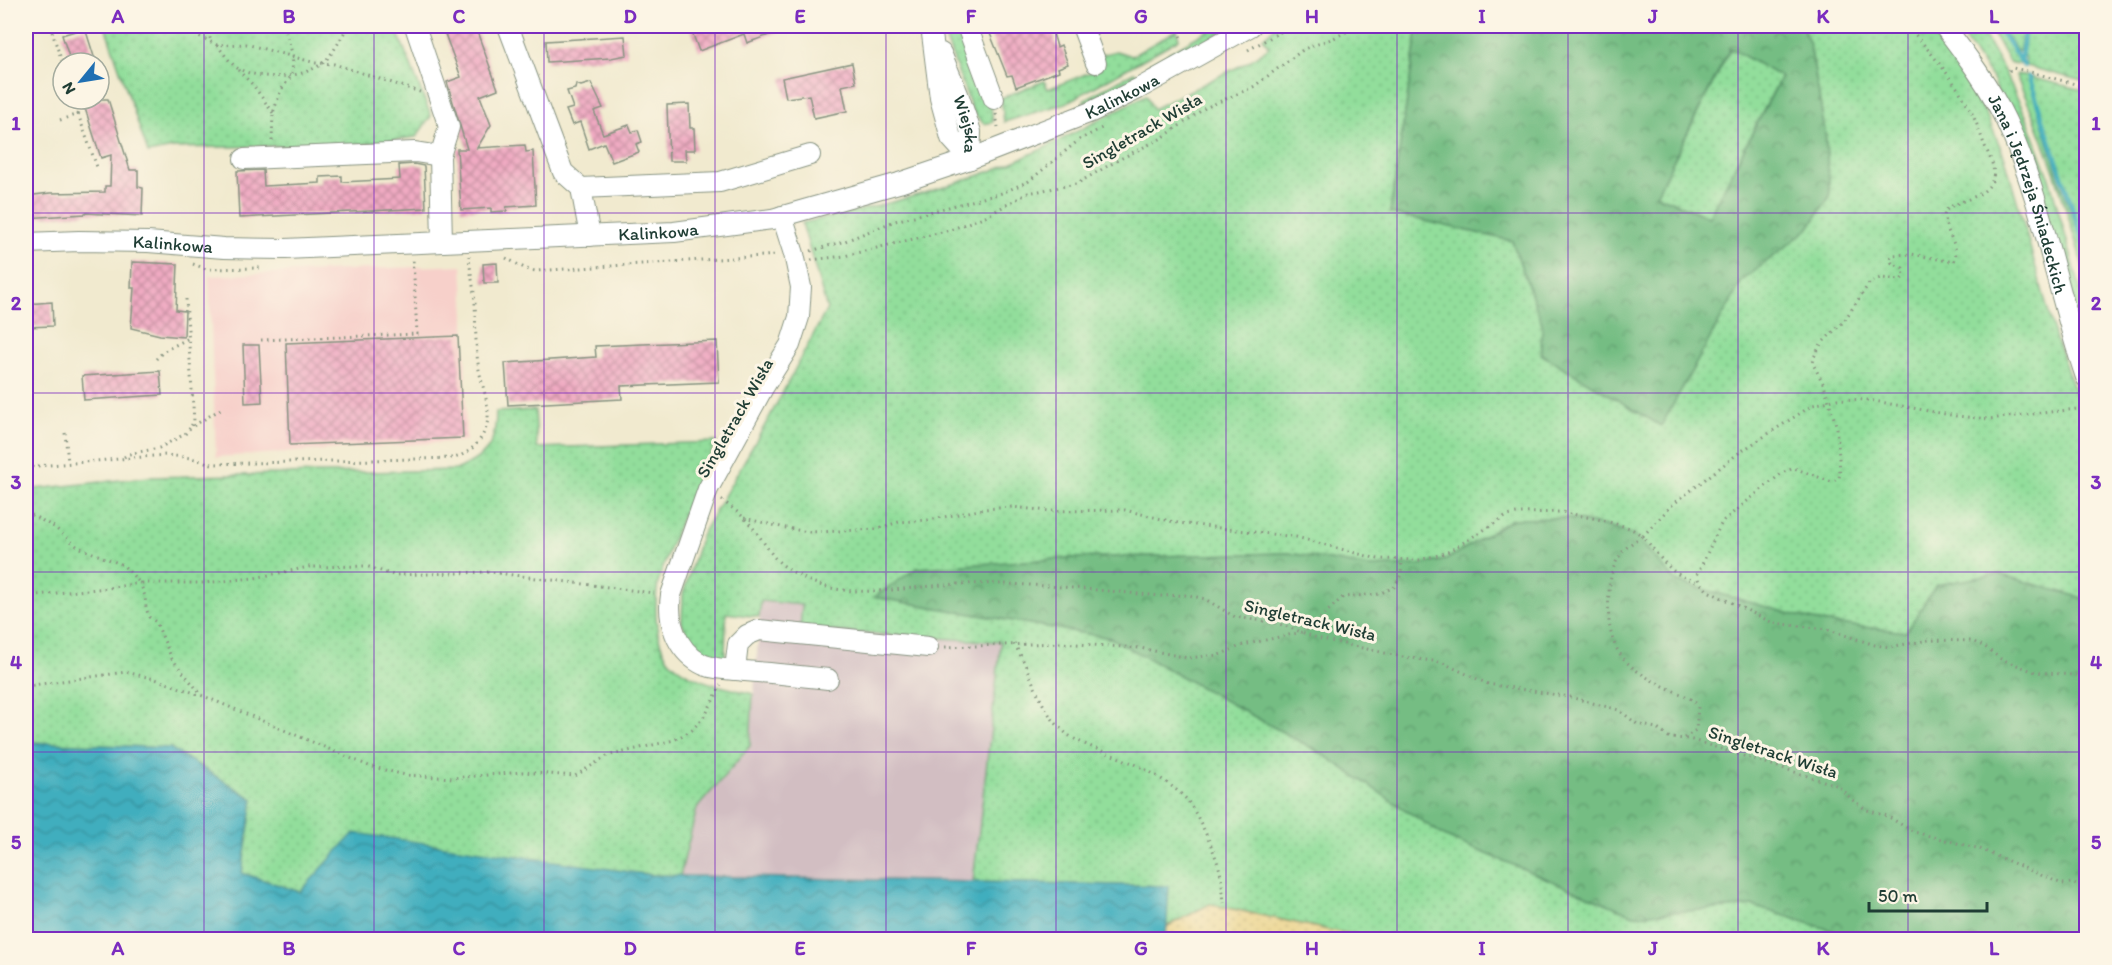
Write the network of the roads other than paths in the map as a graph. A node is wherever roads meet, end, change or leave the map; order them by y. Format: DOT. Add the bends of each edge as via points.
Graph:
graph roads {
  1 [pos="415,26"];
  2 [pos="508,26"];
  3 [pos="967,26"];
  4 [pos="1082,26"];
  5 [pos="1251,26"];
  6 [pos="1944,26"];
  7 [pos="932,30"];
  8 [pos="1096,63"];
  9 [pos="994,99"];
  10 [pos="810,155"];
  11 [pos="440,156"];
  12 [pos="244,159"];
  13 [pos="970,159"];
  14 [pos="581,188"];
  15 [pos="782,216"];
  16 [pos="590,236"];
  17 [pos="442,242"];
  18 [pos="26,243"];
  19 [pos="2086,377"];
  20 [pos="928,647"];
  21 [pos="731,669"];
  22 [pos="828,679"];
  1 -- 11 [label="street" via="448,127"];
  2 -- 14 [label="street" via="563,172"];
  3 -- 9 [label="street"];
  4 -- 8 [label="street"];
  5 -- 13 [label="street, Kalinkowa" via="1091,112"];
  6 -- 19 [label="street, Jana i Jędrzeja Śniadeckich" via="1983,81 2017,147"];
  7 -- 13 [label="street, Wiejska" via="971,132"];
  10 -- 14 [label="street" via="720,182"];
  11 -- 12 [label="street" via="415,152"];
  11 -- 17 [label="street"];
  13 -- 15 [label="street, Kalinkowa"];
  14 -- 16 [label="street"];
  15 -- 16 [label="street, Kalinkowa" via="674,232"];
  15 -- 21 [label="street" via="801,287 799,317 790,345 708,489 670,595 669,610 680,644 702,665"];
  16 -- 17 [label="street, Kalinkowa"];
  17 -- 18 [label="street, Kalinkowa" via="285,249 148,242"];
  20 -- 21 [label="street" via="759,630 738,644"];
  21 -- 22 [label="street"];
}
